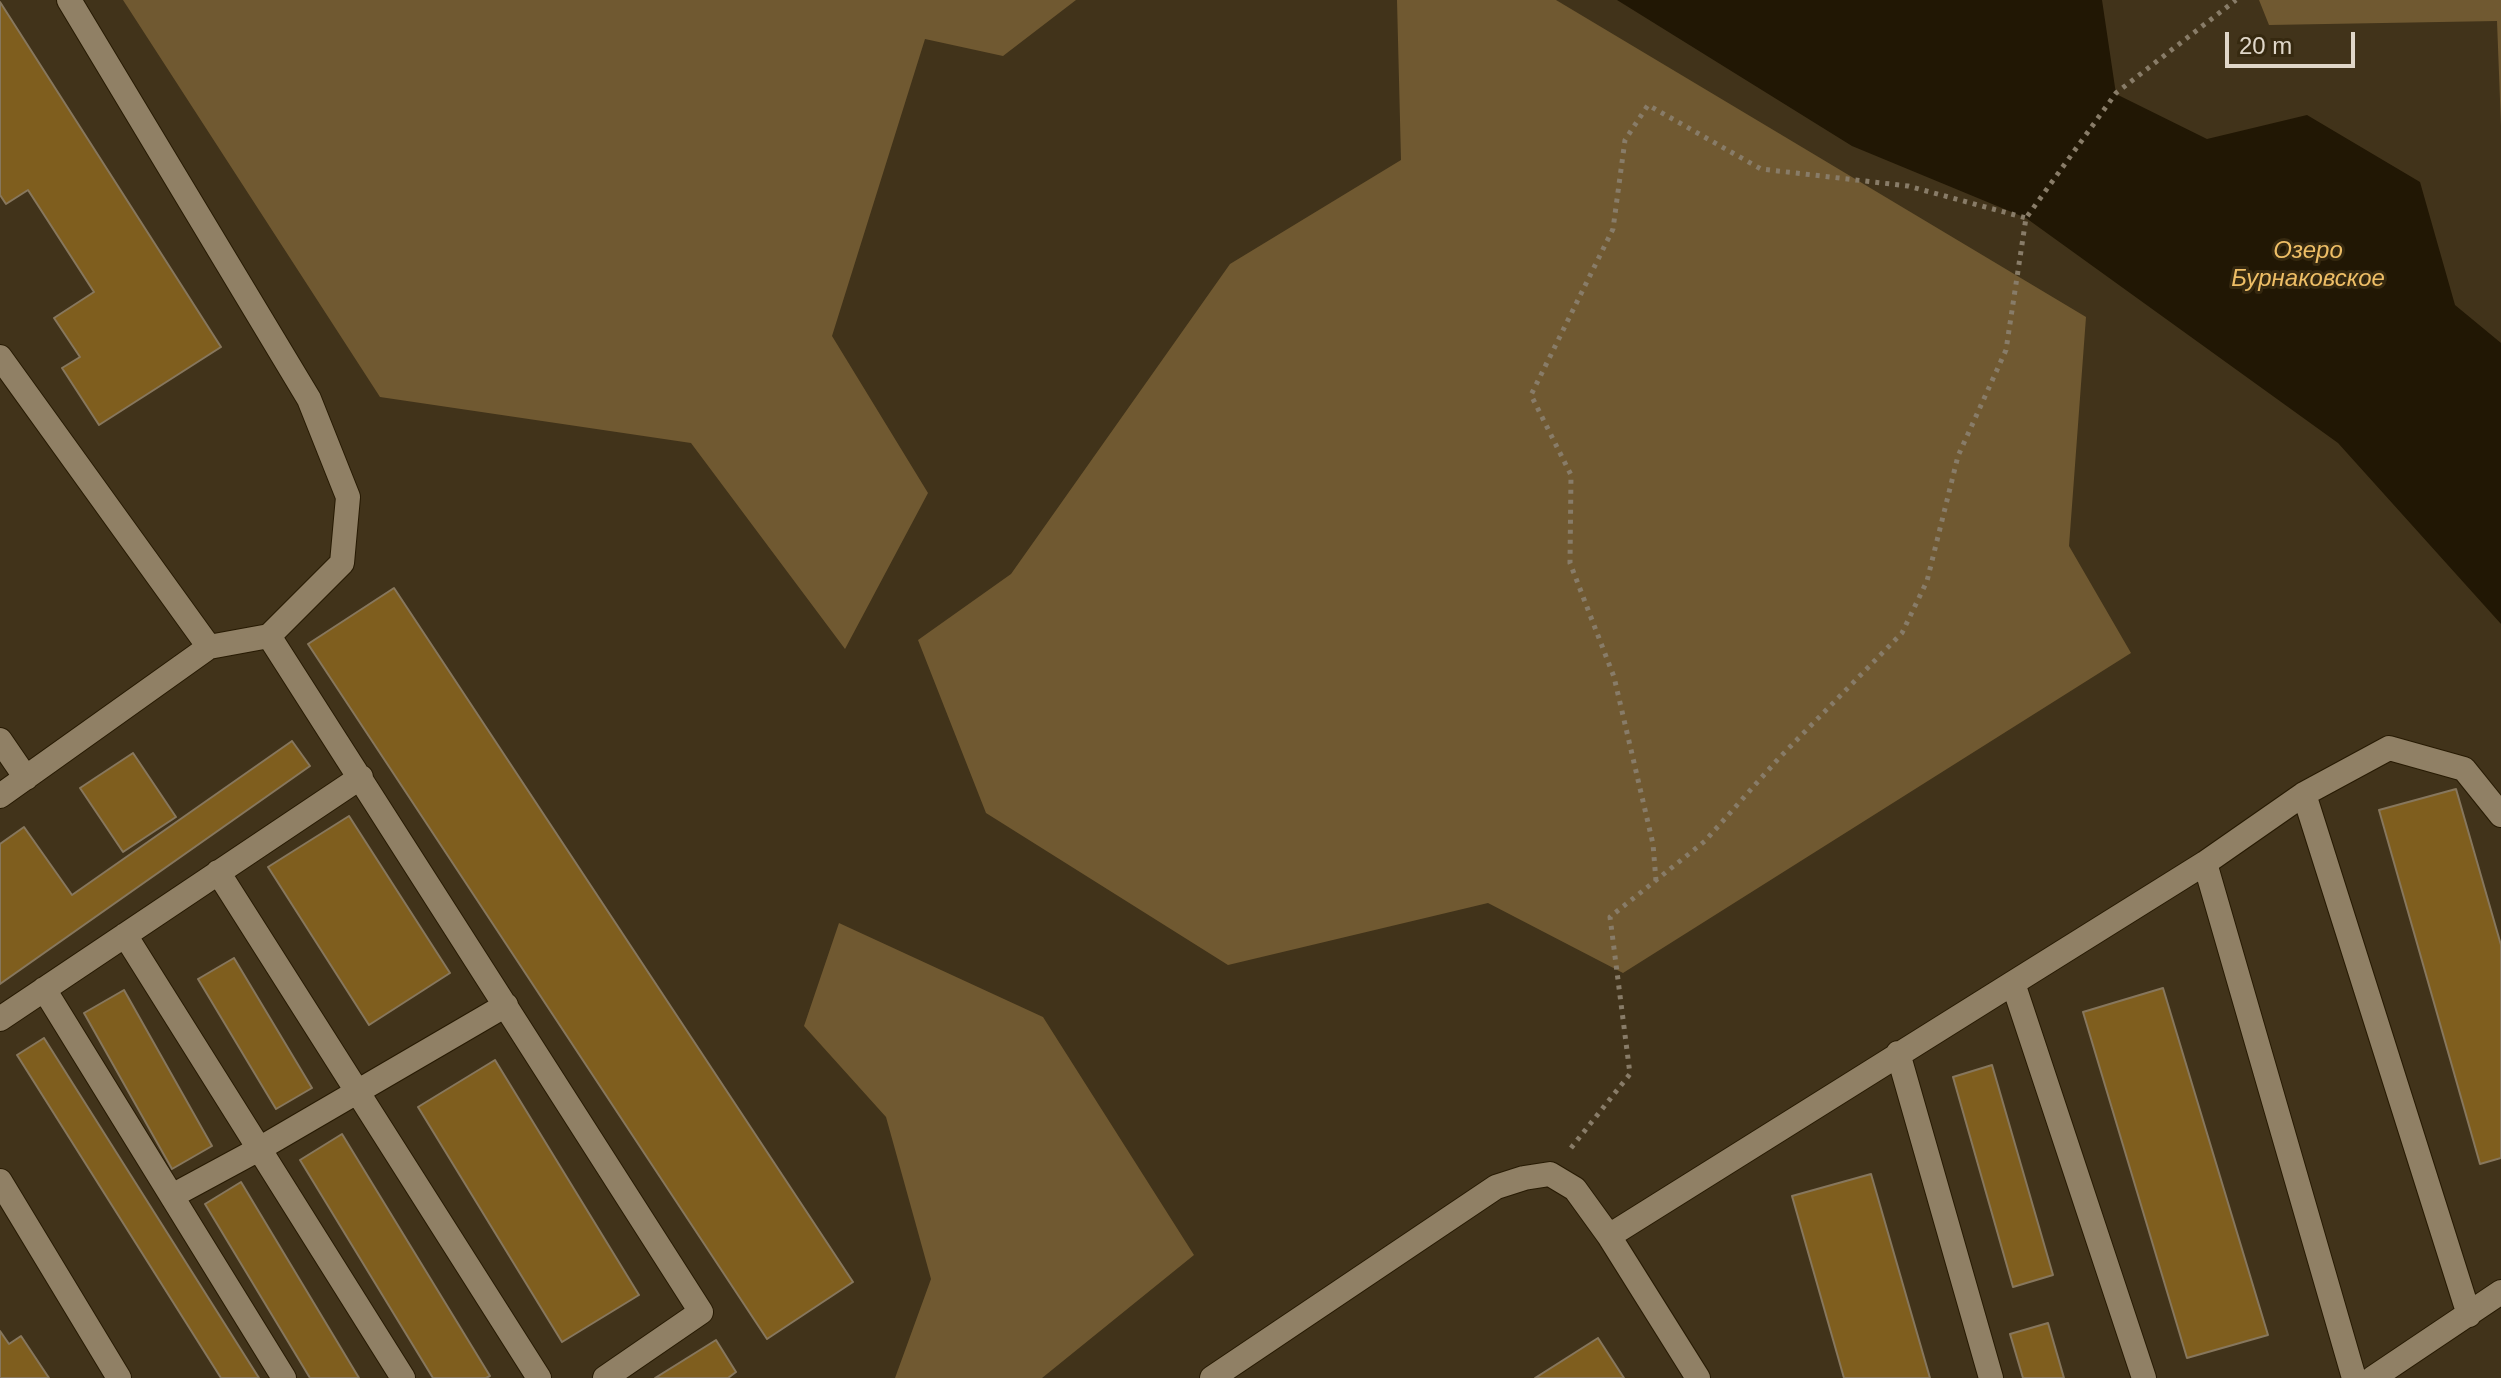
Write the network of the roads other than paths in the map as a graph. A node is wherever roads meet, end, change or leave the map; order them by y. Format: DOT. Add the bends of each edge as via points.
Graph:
graph roads {
  1 [pos="69,0"];
  2 [pos="0,357"];
  3 [pos="269,636"];
  4 [pos="209,647"];
  5 [pos="0,740"];
  6 [pos="361,777"];
  7 [pos="26,778"];
  8 [pos="2304,794"];
  9 [pos="0,796"];
  10 [pos="2501,815"];
  11 [pos="2205,863"];
  12 [pos="218,872"];
  13 [pos="125,935"];
  14 [pos="2013,983"];
  15 [pos="44,989"];
  16 [pos="506,1005"];
  17 [pos="0,1019"];
  18 [pos="1898,1053"];
  19 [pos="357,1092"];
  20 [pos="259,1149"];
  21 [pos="0,1181"];
  22 [pos="172,1196"];
  23 [pos="1609,1236"];
  24 [pos="2501,1292"];
  25 [pos="2469,1315"];
  26 [pos="119,1378"];
  27 [pos="284,1378"];
  28 [pos="403,1378"];
  29 [pos="539,1378"];
  30 [pos="605,1378"];
  31 [pos="1212,1378"];
  32 [pos="1698,1378"];
  33 [pos="1991,1378"];
  34 [pos="2144,1378"];
  35 [pos="2354,1378"];
  36 [pos="2373,1378"];
  1 -- 3 [label="lane" via="309,399 348,497 342,563"];
  2 -- 4 [label="lane"];
  3 -- 4 [label="lane"];
  3 -- 6 [label="lane"];
  4 -- 7 [label="lane"];
  5 -- 7 [label="lane"];
  6 -- 12 [label="lane"];
  6 -- 16 [label="lane"];
  7 -- 9 [label="lane"];
  8 -- 10 [label="lane" via="2389,748 2464,769"];
  8 -- 11 [label="lane"];
  8 -- 25 [label="lane"];
  11 -- 14 [label="lane"];
  11 -- 35 [label="lane"];
  12 -- 13 [label="lane"];
  12 -- 19 [label="lane"];
  13 -- 15 [label="lane"];
  13 -- 20 [label="lane"];
  14 -- 18 [label="lane"];
  14 -- 34 [label="lane"];
  15 -- 17 [label="lane"];
  15 -- 22 [label="lane"];
  16 -- 19 [label="lane"];
  16 -- 30 [label="lane" via="701,1312"];
  18 -- 23 [label="lane"];
  18 -- 33 [label="lane"];
  19 -- 20 [label="lane"];
  19 -- 29 [label="lane"];
  20 -- 22 [label="lane"];
  20 -- 28 [label="lane"];
  21 -- 26 [label="lane"];
  22 -- 27 [label="lane"];
  23 -- 31 [label="lane" via="1575,1189 1550,1174 1496,1187"];
  23 -- 32 [label="lane"];
  24 -- 25 [label="lane"];
  25 -- 36 [label="lane"];
}
